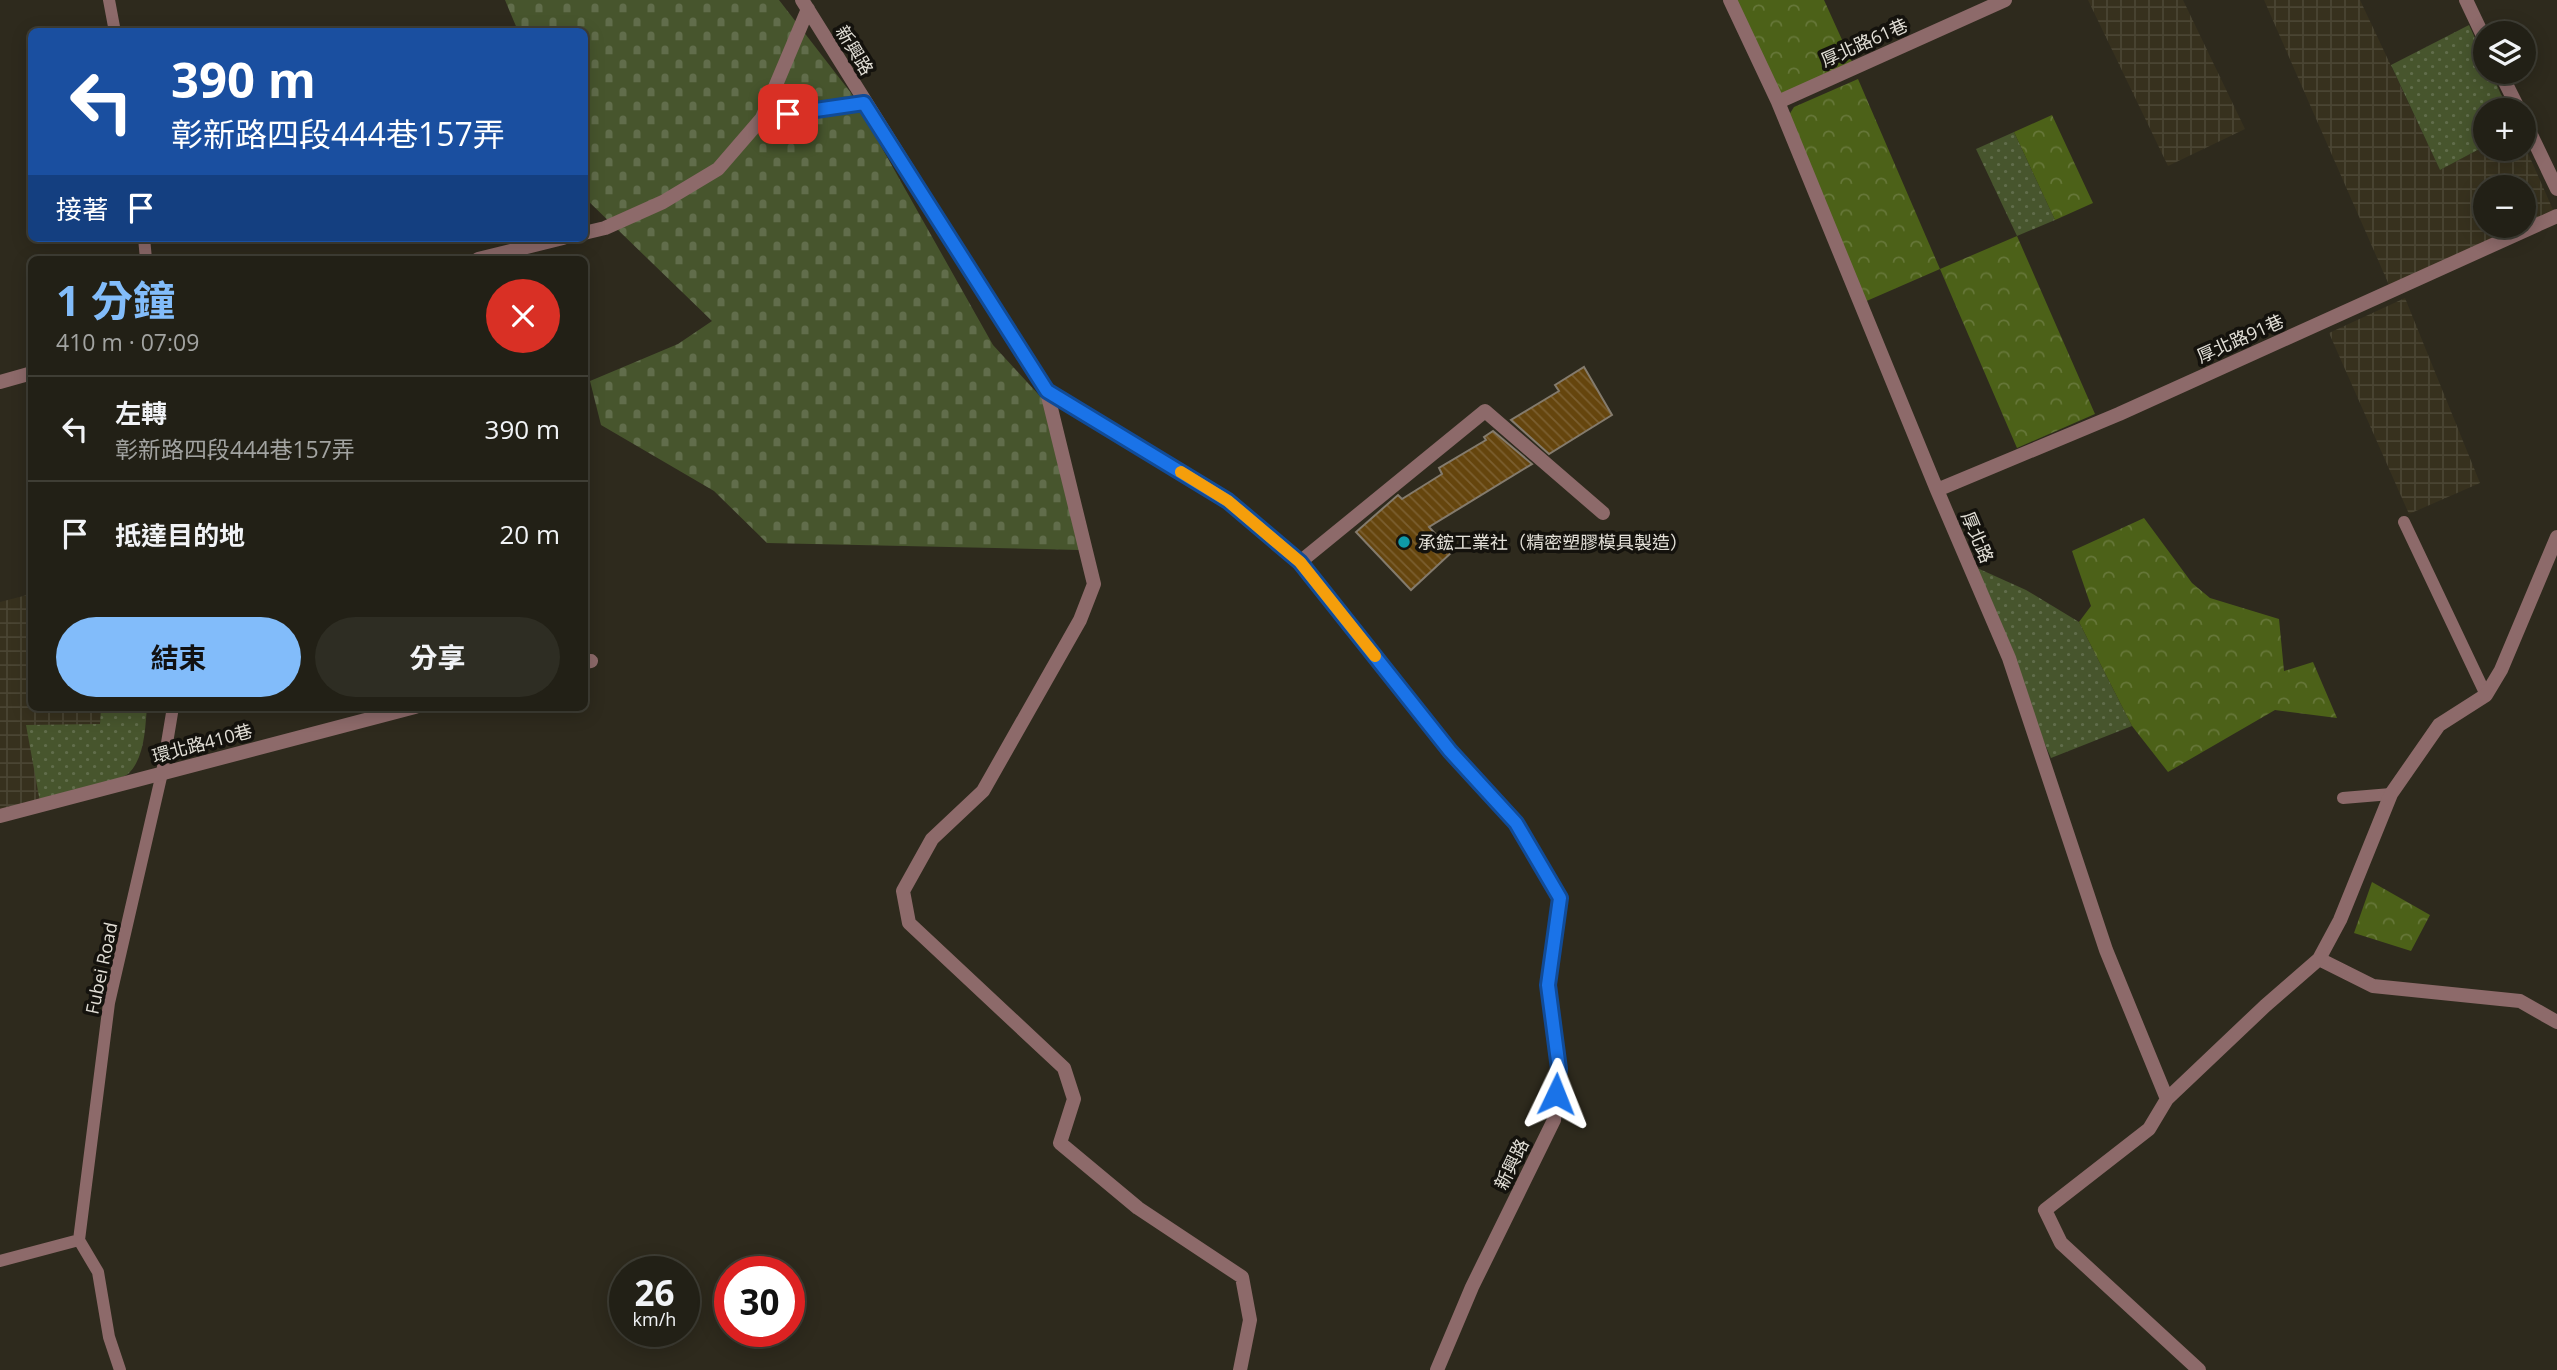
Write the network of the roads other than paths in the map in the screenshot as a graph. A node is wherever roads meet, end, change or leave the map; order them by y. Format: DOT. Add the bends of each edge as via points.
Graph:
graph roads {
  1 [pos="109,0"];
  2 [pos="1731,0"];
  3 [pos="2005,0"];
  4 [pos="2466,0"];
  5 [pos="805,4"];
  6 [pos="2476,21"];
  7 [pos="114,28"];
  8 [pos="1778,102"];
  9 [pos="864,103"];
  10 [pos="762,118"];
  11 [pos="2536,145"];
  12 [pos="2557,189"];
  13 [pos="2557,216"];
  14 [pos="588,232"];
  15 [pos="547,242"];
  16 [pos="490,256"];
  17 [pos="28,374"];
  18 [pos="0,382"];
  19 [pos="1047,391"];
  20 [pos="1937,489"];
  21 [pos="1603,513"];
  22 [pos="2404,522"];
  23 [pos="2557,537"];
  24 [pos="1300,562"];
  25 [pos="2486,695"];
  26 [pos="172,711"];
  27 [pos="400,711"];
  28 [pos="162,773"];
  29 [pos="2391,794"];
  30 [pos="2343,798"];
  31 [pos="0,816"];
  32 [pos="2319,959"];
  33 [pos="2557,1022"];
  34 [pos="2167,1099"];
  35 [pos="79,1240"];
  36 [pos="0,1261"];
  37 [pos="120,1370"];
  38 [pos="1240,1370"];
  39 [pos="1437,1370"];
  40 [pos="2199,1370"];
  1 -- 7 [label="lane"];
  2 -- 8 [label="street, 厚北路"];
  3 -- 8 [label="street, 厚北路61巷"];
  4 -- 6 [label="street"];
  5 -- 9 [label="street, 新興路"];
  5 -- 10 [label="street"];
  8 -- 20 [label="street, 厚北路"];
  9 -- 10 [label="street"];
  9 -- 19 [label="street, 新興路"];
  10 -- 14 [label="street" via="718,169 663,202"];
  11 -- 12 [label="street"];
  13 -- 20 [label="street, 厚北路91巷" via="2119,414"];
  15 -- 16 [label="street"];
  17 -- 18 [label="street"];
  19 -- 24 [label="street, 新興路" via="1228,501"];
  19 -- 38 [label="street" via="1094,584 1080,620 983,791 932,839 903,891 909,923 1064,1069 1074,1099 1060,1143 1138,1208 1242,1277 1250,1320"];
  20 -- 34 [label="street, 厚北路" via="2009,658 2106,950"];
  21 -- 24 [label="street" via="1485,411"];
  22 -- 25 [label="lane"];
  23 -- 25 [label="street"];
  24 -- 39 [label="street, 新興路" via="1450,751 1516,823 1560,898 1548,985 1559,1069 1554,1120"];
  25 -- 29 [label="street" via="2440,725"];
  26 -- 28 [label="lane, Fubei Road"];
  27 -- 28 [label="street, 環北路410巷"];
  28 -- 31 [label="street, 環北路410巷"];
  28 -- 35 [label="lane, Fubei Road" via="109,1003"];
  29 -- 30 [label="lane"];
  29 -- 32 [label="street" via="2340,920"];
  32 -- 33 [label="street" via="2373,986 2520,1001"];
  32 -- 34 [label="street"];
  34 -- 40 [label="street" via="2149,1129 2045,1210 2061,1243"];
  35 -- 36 [label="lane"];
  35 -- 37 [label="lane" via="99,1272 109,1337"];
}
